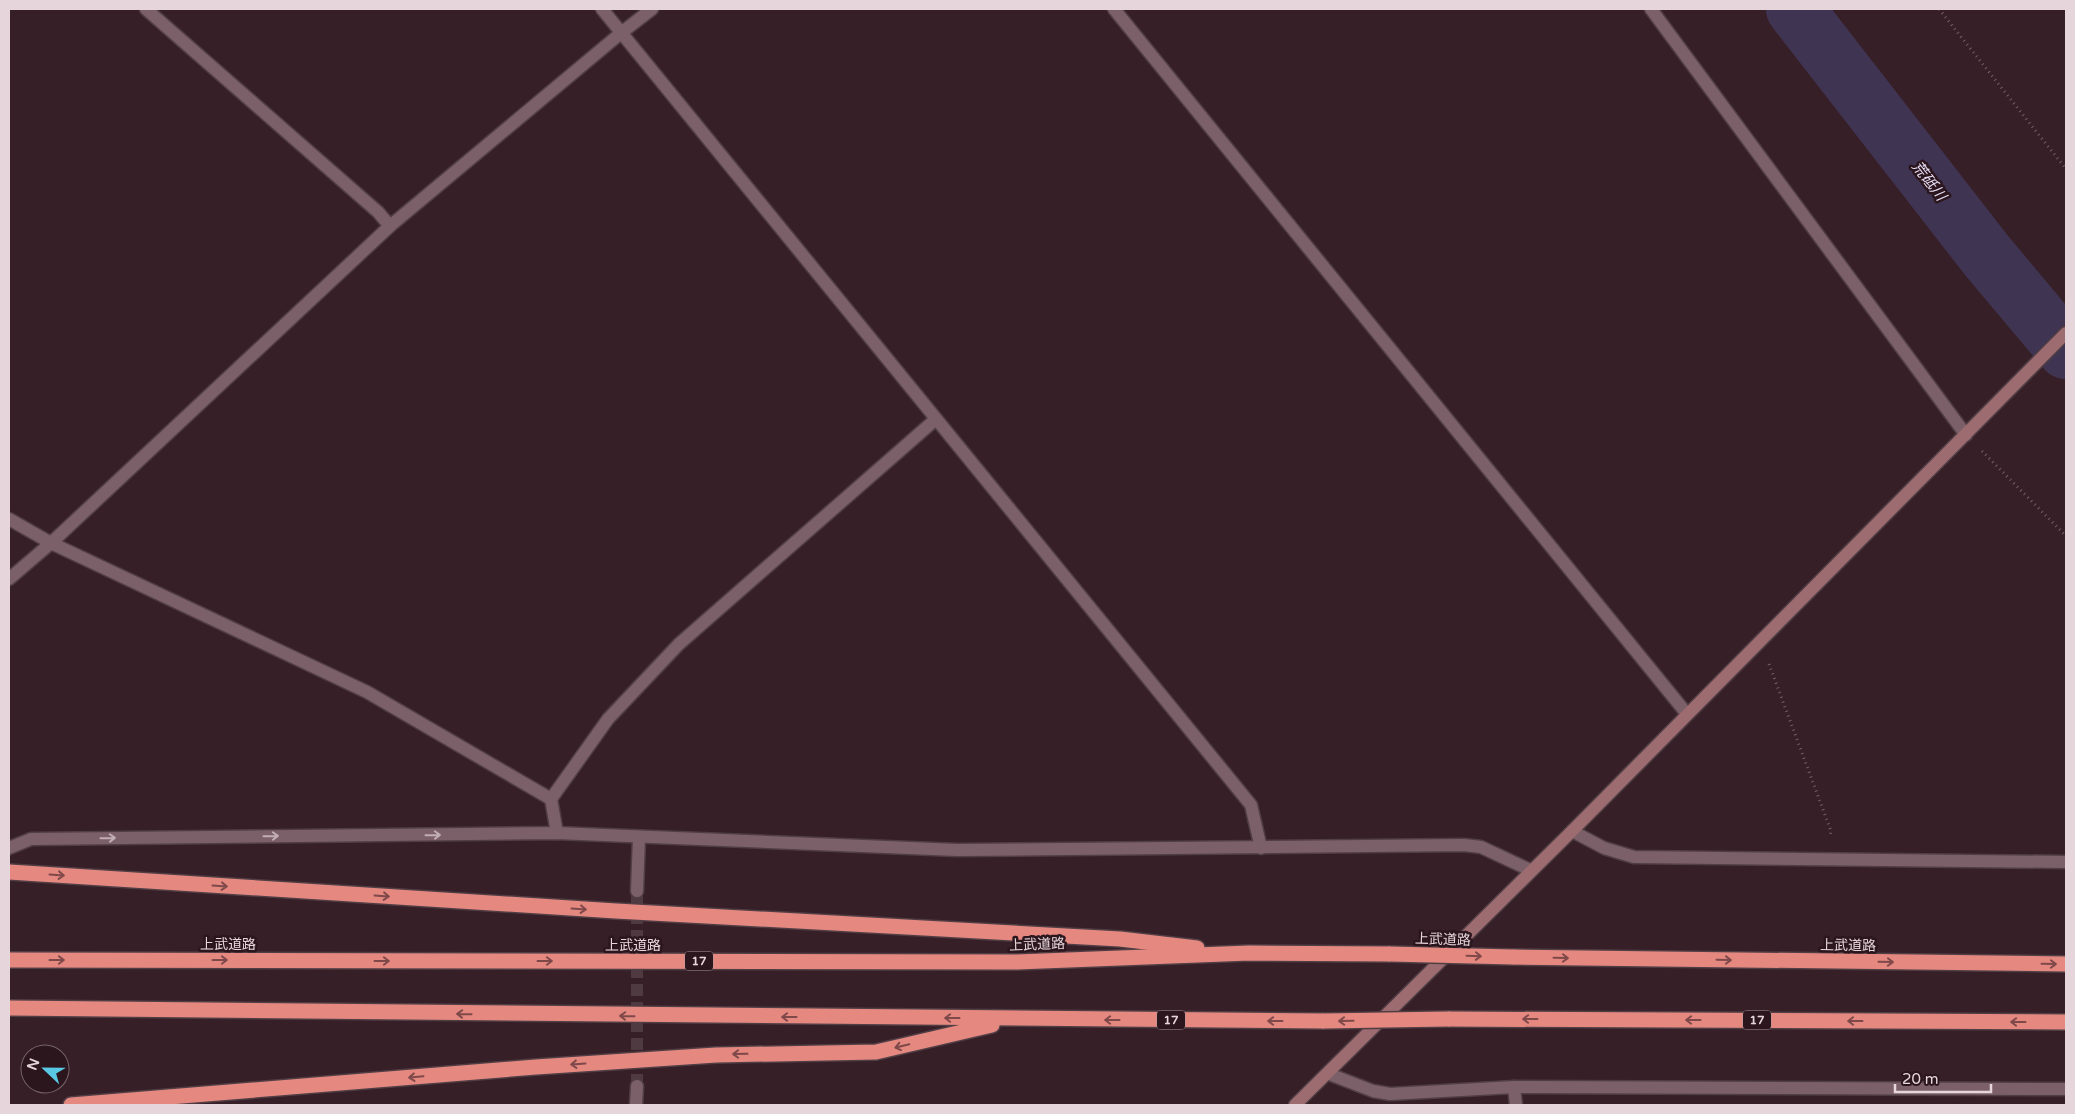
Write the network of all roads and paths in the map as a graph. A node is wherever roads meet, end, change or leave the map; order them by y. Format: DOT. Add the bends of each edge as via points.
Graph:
graph roads {
  1 [pos="146,9"];
  2 [pos="602,9"];
  3 [pos="652,9"];
  4 [pos="1114,9"];
  5 [pos="1651,9"];
  6 [pos="1939,9"];
  7 [pos="621,33"];
  8 [pos="2066,169"];
  9 [pos="390,226"];
  10 [pos="2066,333"];
  11 [pos="936,419"];
  12 [pos="1966,435"];
  13 [pos="9,520"];
  14 [pos="2066,536"];
  15 [pos="50,543"];
  16 [pos="9,578"];
  17 [pos="1761,640"];
  18 [pos="1687,714"];
  19 [pos="551,800"];
  20 [pos="1572,831"];
  21 [pos="557,833"];
  22 [pos="639,838"];
  23 [pos="9,848"];
  24 [pos="1261,848"];
  25 [pos="1827,860"];
  26 [pos="2066,862"];
  27 [pos="1530,870"];
  28 [pos="9,872"];
  29 [pos="637,891"];
  30 [pos="1249,953"];
  31 [pos="9,960"];
  32 [pos="2066,964"];
  33 [pos="9,1008"];
  34 [pos="1018,1019"];
  35 [pos="2066,1022"];
  36 [pos="1329,1074"];
  37 [pos="637,1086"];
  38 [pos="1514,1087"];
  39 [pos="2066,1089"];
  40 [pos="158,1101"];
  41 [pos="70,1105"];
  42 [pos="636,1105"];
  43 [pos="1295,1105"];
  44 [pos="1516,1105"];
  1 -- 9 [label="street"];
  2 -- 7 [label="street"];
  3 -- 7 [label="street"];
  4 -- 18 [label="street"];
  5 -- 12 [label="street"];
  6 -- 8 [label="path"];
  7 -- 9 [label="street"];
  7 -- 11 [label="street"];
  9 -- 15 [label="street"];
  10 -- 12 [label="street"];
  11 -- 19 [label="street" via="680,644 608,719"];
  11 -- 24 [label="street" via="1251,805"];
  12 -- 14 [label="path"];
  12 -- 17 [label="street"];
  13 -- 15 [label="street"];
  15 -- 16 [label="street"];
  15 -- 19 [label="street" via="366,692"];
  17 -- 18 [label="street"];
  17 -- 25 [label="path" via="1831,831"];
  18 -- 20 [label="street"];
  19 -- 21 [label="street"];
  20 -- 25 [label="street" via="1604,848 1634,857"];
  20 -- 27 [label="street"];
  21 -- 22 [label="street"];
  23 -- 21 [label="street, one-way" via="31,839"];
  22 -- 24 [label="street" via="957,850"];
  22 -- 29 [label="street"];
  24 -- 27 [label="street" via="1481,847"];
  25 -- 26 [label="street"];
  27 -- 36 [label="street"];
  28 -- 30 [label="highway, 17, one-way" via="626,912 1120,939"];
  31 -- 30 [label="highway, 上武道路 / 17, one-way" via="1017,962"];
  30 -- 32 [label="highway, 上武道路 / 17, one-way, bridge"];
  34 -- 33 [label="highway, 17, one-way"];
  35 -- 34 [label="highway, 17, one-way, bridge"];
  34 -- 40 [label="highway, 17, one-way" via="876,1052 716,1055"];
  36 -- 38 [label="street" via="1390,1094"];
  36 -- 43 [label="street"];
  37 -- 42 [label="street"];
  38 -- 39 [label="street"];
  38 -- 44 [label="street"];
  40 -- 41 [label="highway, 17"];
}
